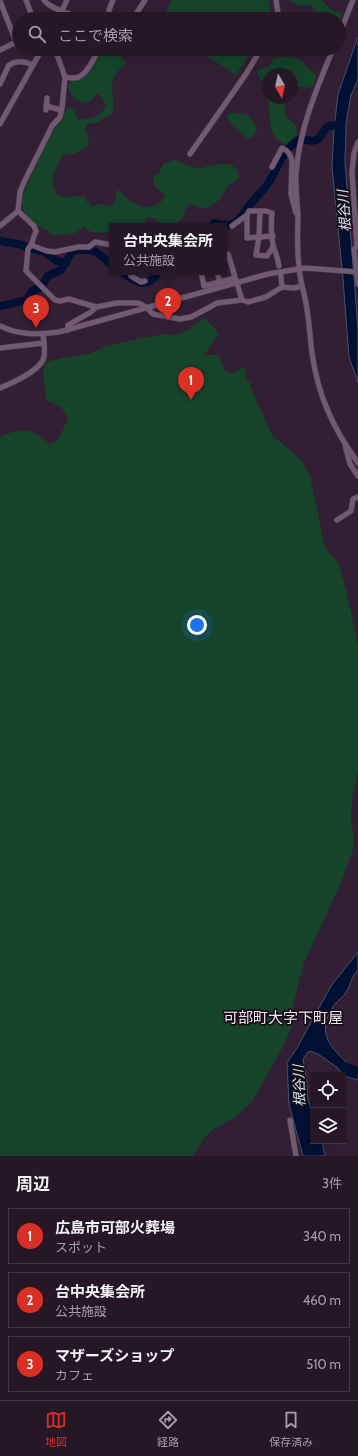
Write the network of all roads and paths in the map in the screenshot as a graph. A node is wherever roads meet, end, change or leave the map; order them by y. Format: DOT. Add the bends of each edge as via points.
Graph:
graph roads {
  1 [pos="26,0"];
  2 [pos="44,0"];
  3 [pos="67,0"];
  4 [pos="113,0"];
  5 [pos="145,0"];
  6 [pos="276,0"];
  7 [pos="353,0"];
  8 [pos="0,1"];
  9 [pos="62,10"];
  10 [pos="30,12"];
  11 [pos="67,12"];
  12 [pos="109,12"];
  13 [pos="138,12"];
  14 [pos="278,12"];
  15 [pos="346,18"];
  16 [pos="12,29"];
  17 [pos="12,44"];
  18 [pos="0,50"];
  19 [pos="38,56"];
  20 [pos="57,56"];
  21 [pos="95,56"];
  22 [pos="257,56"];
  23 [pos="330,56"];
  24 [pos="33,65"];
  25 [pos="65,78"];
  26 [pos="0,84"];
  27 [pos="47,98"];
  28 [pos="62,110"];
  29 [pos="0,124"];
  30 [pos="358,142"];
  31 [pos="190,154"];
  32 [pos="355,166"];
  33 [pos="272,167"];
  34 [pos="355,187"];
  35 [pos="18,211"];
  36 [pos="260,211"];
  37 [pos="247,215"];
  38 [pos="298,219"];
  39 [pos="0,226"];
  40 [pos="232,226"];
  41 [pos="273,236"];
  42 [pos="259,237"];
  43 [pos="109,244"];
  44 [pos="29,247"];
  45 [pos="273,247"];
  46 [pos="227,254"];
  47 [pos="279,266"];
  48 [pos="298,269"];
  49 [pos="356,271"];
  50 [pos="131,275"];
  51 [pos="202,275"];
  52 [pos="218,275"];
  53 [pos="281,276"];
  54 [pos="236,280"];
  55 [pos="145,281"];
  56 [pos="220,282"];
  57 [pos="358,284"];
  58 [pos="302,286"];
  59 [pos="282,287"];
  60 [pos="242,300"];
  61 [pos="96,307"];
  62 [pos="147,308"];
  63 [pos="0,326"];
  64 [pos="68,330"];
  65 [pos="44,334"];
  66 [pos="44,343"];
  67 [pos="0,348"];
  68 [pos="0,388"];
  69 [pos="345,444"];
  70 [pos="358,463"];
  71 [pos="358,476"];
  72 [pos="358,496"];
  73 [pos="337,520"];
  74 [pos="290,1120"];
  75 [pos="296,1156"];
  1 -- 10 [label="street"];
  2 -- 9 [label="street"];
  3 -- 9 [label="street"];
  4 -- 12 [label="street"];
  5 -- 13 [label="street"];
  6 -- 14 [label="street"];
  7 -- 15 [label="street"];
  8 -- 16 [label="street"];
  9 -- 11 [label="street"];
  17 -- 18 [label="street"];
  19 -- 24 [label="street"];
  20 -- 25 [label="street"];
  21 -- 25 [label="street" via="80,76"];
  22 -- 31 [label="street"];
  23 -- 38 [label="street" via="312,100 301,139 296,175"];
  24 -- 26 [label="street" via="20,61 10,65"];
  24 -- 29 [label="street"];
  25 -- 28 [label="street"];
  27 -- 28 [label="street" via="46,108"];
  28 -- 35 [label="street" via="24,182"];
  30 -- 32 [label="street" via="354,153"];
  32 -- 34 [label="street"];
  33 -- 38 [label="street" via="282,148 286,150 292,161 293,206"];
  34 -- 49 [label="street"];
  35 -- 39 [label="street"];
  35 -- 44 [label="street" via="36,231"];
  36 -- 37 [label="street" via="249,211"];
  36 -- 41 [label="street" via="272,213"];
  36 -- 42 [label="street"];
  37 -- 40 [label="street"];
  37 -- 42 [label="street" via="247,238"];
  38 -- 48 [label="street"];
  41 -- 42 [label="street"];
  41 -- 45 [label="street"];
  42 -- 45 [label="street" via="256,255 267,256"];
  43 -- 44 [label="street" via="95,242 89,247 55,252"];
  44 -- 61 [label="street" via="26,271 55,300 69,299"];
  45 -- 47 [label="street" via="277,252"];
  46 -- 54 [label="street"];
  48 -- 49 [label="street"];
  48 -- 54 [label="street"];
  48 -- 58 [label="street"];
  49 -- 57 [label="street"];
  50 -- 55 [label="street" via="136,280"];
  51 -- 56 [label="street" via="204,286"];
  52 -- 56 [label="street"];
  53 -- 59 [label="street"];
  54 -- 56 [label="street"];
  54 -- 60 [label="street"];
  54 -- 62 [label="street"];
  58 -- 59 [label="street"];
  58 -- 69 [label="street" via="318,384 334,426"];
  59 -- 60 [label="street" via="266,297 248,302"];
  60 -- 62 [label="street" via="217,303 191,317 180,319 153,314"];
  61 -- 62 [label="street" via="136,303"];
  61 -- 64 [label="street" via="68,325"];
  62 -- 64 [label="street"];
  63 -- 65 [label="street" via="26,334"];
  64 -- 65 [label="street"];
  65 -- 66 [label="street"];
  66 -- 67 [label="street"];
  66 -- 68 [label="street" via="43,359 37,367"];
  69 -- 70 [label="street"];
  69 -- 71 [label="street" via="350,464"];
  72 -- 73 [label="street" via="353,499 351,512"];
  74 -- 75 [label="street"];
}
